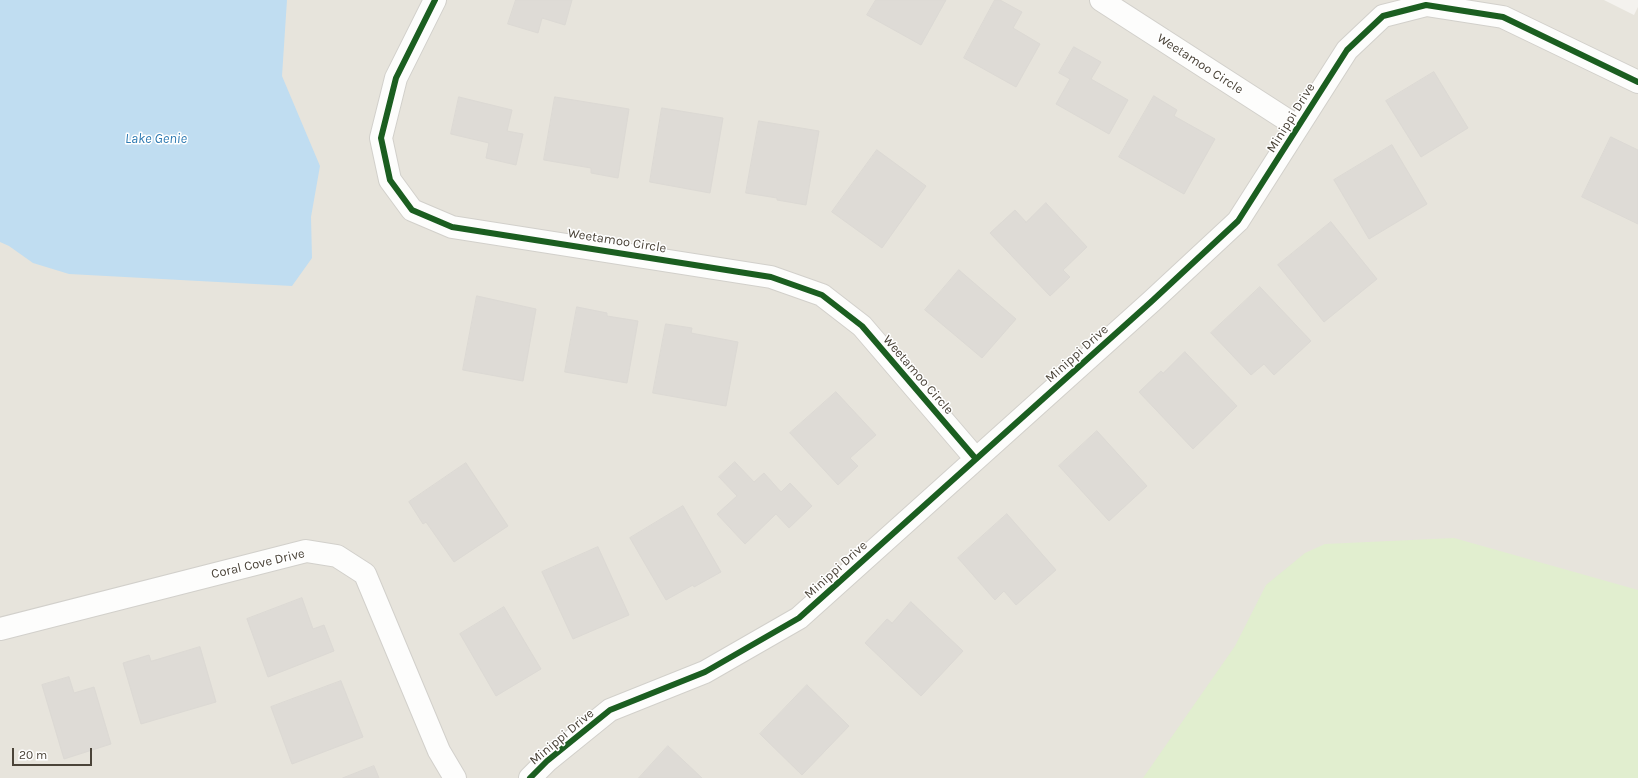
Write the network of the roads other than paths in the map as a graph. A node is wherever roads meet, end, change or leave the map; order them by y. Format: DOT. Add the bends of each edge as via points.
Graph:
graph roads {
  1 [pos="435,0"];
  2 [pos="1101,0"];
  3 [pos="1638,82"];
  4 [pos="1298,127"];
  5 [pos="976,459"];
  6 [pos="0,629"];
  7 [pos="455,778"];
  8 [pos="530,778"];
  1 -- 5 [label="street, Weetamoo Circle" via="396,78 381,138 390,180 412,210 452,227 771,277 822,295 862,326"];
  2 -- 4 [label="street, Weetamoo Circle"];
  3 -- 4 [label="street, Minippi Drive" via="1502,17 1426,4 1383,16 1347,50"];
  4 -- 5 [label="street, Minippi Drive" via="1238,221"];
  5 -- 8 [label="street, Minippi Drive" via="799,618 705,672 610,710"];
  6 -- 7 [label="street, Coral Cove Drive" via="306,551 337,556 365,574 439,751"];
}
